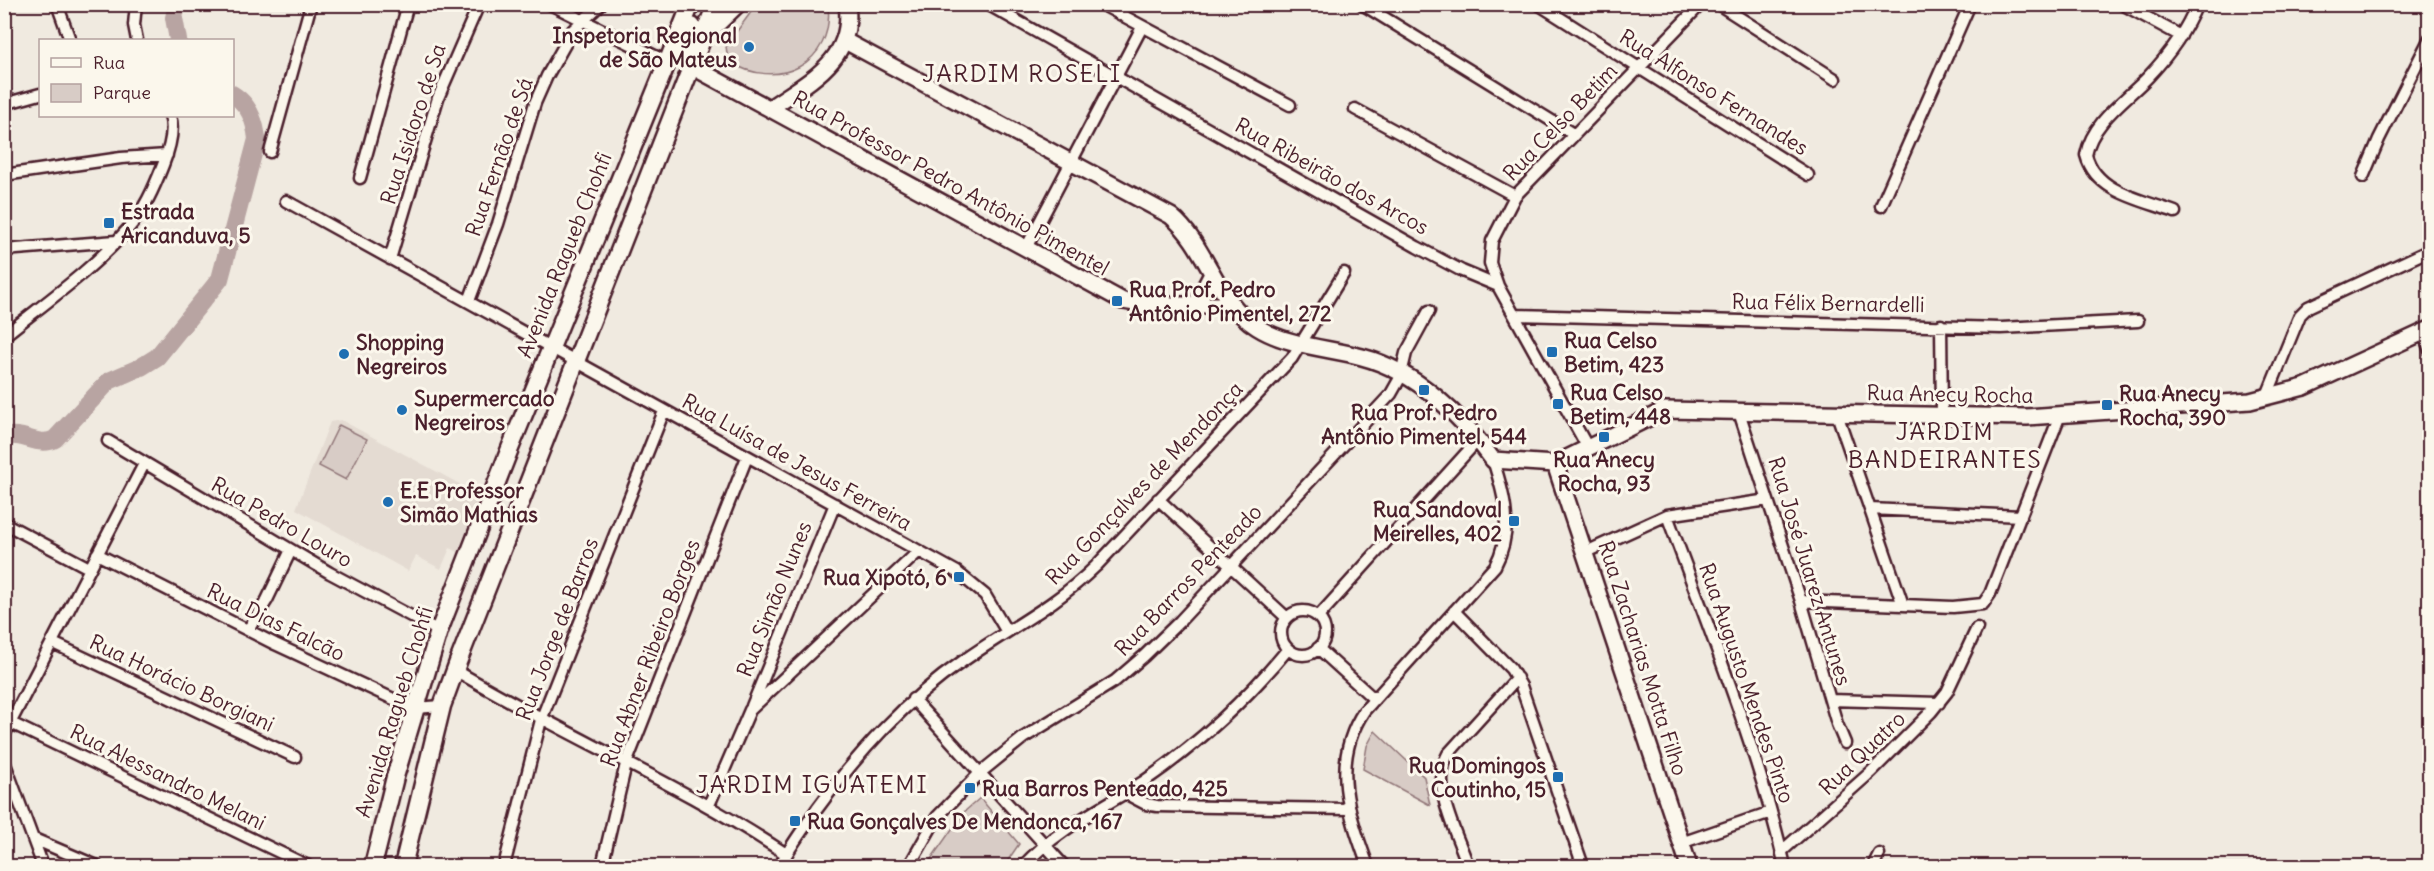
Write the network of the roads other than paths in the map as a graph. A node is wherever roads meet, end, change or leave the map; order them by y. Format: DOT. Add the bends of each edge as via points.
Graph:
graph roads {
  1 [pos="57,4"];
  2 [pos="136,4"];
  3 [pos="311,4"];
  4 [pos="408,4"];
  5 [pos="479,4"];
  6 [pos="550,4"];
  7 [pos="601,4"];
  8 [pos="690,4"];
  9 [pos="697,4"];
  10 [pos="716,4"];
  11 [pos="738,4"];
  12 [pos="847,4"];
  13 [pos="987,4"];
  14 [pos="1101,4"];
  15 [pos="1362,4"];
  16 [pos="1538,4"];
  17 [pos="1701,4"];
  18 [pos="1718,4"];
  19 [pos="1970,4"];
  20 [pos="2122,4"];
  21 [pos="2197,4"];
  22 [pos="582,20"];
  23 [pos="1142,27"];
  24 [pos="706,35"];
  25 [pos="2181,36"];
  26 [pos="2430,38"];
  27 [pos="70,39"];
  28 [pos="136,39"];
  29 [pos="844,41"];
  30 [pos="667,62"];
  31 [pos="693,67"];
  32 [pos="1641,67"];
  33 [pos="1117,76"];
  34 [pos="1835,80"];
  35 [pos="4,91"];
  36 [pos="39,94"];
  37 [pos="7,104"];
  38 [pos="1290,105"];
  39 [pos="770,108"];
  40 [pos="1355,109"];
  41 [pos="170,117"];
  42 [pos="1574,134"];
  43 [pos="270,152"];
  44 [pos="167,155"];
  45 [pos="1072,162"];
  46 [pos="4,175"];
  47 [pos="1808,175"];
  48 [pos="2363,177"];
  49 [pos="360,178"];
  50 [pos="1515,195"];
  51 [pos="286,201"];
  52 [pos="1881,206"];
  53 [pos="2175,212"];
  54 [pos="116,241"];
  55 [pos="1026,248"];
  56 [pos="4,250"];
  57 [pos="2430,250"];
  58 [pos="390,259"];
  59 [pos="1344,273"];
  60 [pos="1212,274"];
  61 [pos="1498,286"];
  62 [pos="469,302"];
  63 [pos="1195,306"];
  64 [pos="1231,306"];
  65 [pos="1429,311"];
  66 [pos="1516,315"];
  67 [pos="2138,321"];
  68 [pos="1941,325"];
  69 [pos="2426,330"];
  70 [pos="4,336"];
  71 [pos="1302,343"];
  72 [pos="550,349"];
  73 [pos="2430,351"];
  74 [pos="577,363"];
  75 [pos="1402,373"];
  76 [pos="2266,398"];
  77 [pos="664,411"];
  78 [pos="1739,412"];
  79 [pos="1837,414"];
  80 [pos="1942,416"];
  81 [pos="2060,416"];
  82 [pos="1479,440"];
  83 [pos="108,441"];
  84 [pos="1588,448"];
  85 [pos="747,457"];
  86 [pos="1493,460"];
  87 [pos="144,464"];
  88 [pos="1556,464"];
  89 [pos="1158,499"];
  90 [pos="1768,500"];
  91 [pos="835,504"];
  92 [pos="1870,509"];
  93 [pos="1667,515"];
  94 [pos="2021,516"];
  95 [pos="4,523"];
  96 [pos="291,550"];
  97 [pos="919,550"];
  98 [pos="1586,552"];
  99 [pos="97,554"];
  100 [pos="1230,567"];
  101 [pos="89,568"];
  102 [pos="1801,601"];
  103 [pos="1903,605"];
  104 [pos="1454,612"];
  105 [pos="1318,616"];
  106 [pos="1287,618"];
  107 [pos="1977,628"];
  108 [pos="248,630"];
  109 [pos="439,631"];
  110 [pos="1007,632"];
  111 [pos="53,643"];
  112 [pos="1318,648"];
  113 [pos="1288,649"];
  114 [pos="455,670"];
  115 [pos="1517,678"];
  116 [pos="914,699"];
  117 [pos="1374,699"];
  118 [pos="1830,700"];
  119 [pos="1939,703"];
  120 [pos="442,706"];
  121 [pos="416,708"];
  122 [pos="750,710"];
  123 [pos="542,720"];
  124 [pos="11,723"];
  125 [pos="4,735"];
  126 [pos="1845,743"];
  127 [pos="295,758"];
  128 [pos="4,761"];
  129 [pos="626,764"];
  130 [pos="981,772"];
  131 [pos="1125,793"];
  132 [pos="709,805"];
  133 [pos="1349,809"];
  134 [pos="1771,812"];
  135 [pos="34,839"];
  136 [pos="1681,843"];
  137 [pos="1045,845"];
  138 [pos="1782,851"];
  139 [pos="786,854"];
  140 [pos="1879,854"];
  141 [pos="43,867"];
  142 [pos="97,867"];
  143 [pos="308,867"];
  144 [pos="373,867"];
  145 [pos="403,867"];
  146 [pos="504,867"];
  147 [pos="602,867"];
  148 [pos="780,867"];
  149 [pos="909,867"];
  150 [pos="1023,867"];
  151 [pos="1064,867"];
  152 [pos="1368,867"];
  153 [pos="1468,867"];
  154 [pos="1583,867"];
  155 [pos="1689,867"];
  156 [pos="1785,867"];
  157 [pos="1873,867"];
  1 -- 27 [label="street"];
  2 -- 28 [label="street"];
  3 -- 43 [label="street"];
  4 -- 49 [label="street"];
  5 -- 58 [label="street, Rua Isidoro de Sa" via="438,98"];
  6 -- 22 [label="street"];
  7 -- 22 [label="street, Rua Fernão de Sá"];
  8 -- 30 [label="main road, Avenida Ragueb Chohfi"];
  9 -- 31 [label="main road" via="686,46"];
  10 -- 24 [label="main road"];
  11 -- 24 [label="street"];
  12 -- 29 [label="street" via="849,18"];
  13 -- 33 [label="street, Rua Ribeirão dos Arcos"];
  14 -- 23 [label="street"];
  15 -- 42 [label="street"];
  16 -- 32 [label="street, Rua Alfonso Fernandes"];
  17 -- 32 [label="street, Rua Celso Betim"];
  18 -- 34 [label="street"];
  19 -- 52 [label="street"];
  20 -- 25 [label="street"];
  21 -- 25 [label="street"];
  22 -- 30 [label="street"];
  22 -- 62 [label="street, Rua Fernão de Sá" via="562,47 535,103"];
  23 -- 33 [label="street"];
  23 -- 38 [label="street"];
  24 -- 31 [label="main road"];
  25 -- 53 [label="street" via="2095,130 2086,155 2097,177 2110,187"];
  26 -- 48 [label="street"];
  29 -- 39 [label="street" via="827,66"];
  29 -- 45 [label="street"];
  30 -- 72 [label="main road, Avenida Ragueb Chohfi"];
  31 -- 39 [label="street, Rua Professor Pedro Antônio Pimentel"];
  31 -- 74 [label="main road"];
  32 -- 42 [label="street, Rua Celso Betim"];
  32 -- 47 [label="street, Rua Alfonso Fernandes"];
  33 -- 45 [label="street"];
  33 -- 61 [label="street, Rua Ribeirão dos Arcos" via="1462,271"];
  35 -- 37 [label="street"];
  36 -- 37 [label="street"];
  39 -- 55 [label="street, Rua Professor Pedro Antônio Pimentel"];
  40 -- 50 [label="street"];
  41 -- 44 [label="street"];
  42 -- 50 [label="street, Rua Celso Betim"];
  44 -- 46 [label="street"];
  44 -- 54 [label="street" via="152,191"];
  45 -- 55 [label="street"];
  45 -- 60 [label="street" via="1171,216 1192,239"];
  50 -- 61 [label="street, Rua Celso Betim" via="1492,241 1490,263"];
  51 -- 58 [label="street, Rua Luísa de Jesus Ferreira"];
  54 -- 56 [label="street"];
  54 -- 70 [label="street"];
  55 -- 63 [label="street, Rua Professor Pedro Antônio Pimentel" via="1123,301"];
  57 -- 76 [label="street" via="2308,307 2297,323"];
  58 -- 62 [label="street, Rua Luísa de Jesus Ferreira"];
  59 -- 71 [label="street, Rua Gonçalves de Mendonça"];
  60 -- 63 [label="street"];
  60 -- 64 [label="street"];
  61 -- 66 [label="street"];
  62 -- 72 [label="street, Rua Luísa de Jesus Ferreira"];
  63 -- 64 [label="street, Rua Professor Pedro Antônio Pimentel"];
  64 -- 71 [label="street" via="1259,329"];
  65 -- 75 [label="street, Rua Barros Penteado" via="1406,353"];
  66 -- 68 [label="street, Rua Félix Bernardelli"];
  66 -- 84 [label="street"];
  67 -- 68 [label="street, Rua Félix Bernardelli" via="2032,327"];
  68 -- 80 [label="street"];
  69 -- 73 [label="street"];
  69 -- 76 [label="street, Rua Anecy Rocha" via="2304,387"];
  71 -- 75 [label="street" via="1365,357"];
  71 -- 89 [label="street, Rua Gonçalves de Mendonça"];
  72 -- 74 [label="street, Rua Luísa de Jesus Ferreira"];
  72 -- 109 [label="main road, Avenida Ragueb Chohfi"];
  74 -- 77 [label="street, Rua Luísa de Jesus Ferreira"];
  74 -- 114 [label="main road"];
  75 -- 82 [label="street" via="1425,387"];
  75 -- 100 [label="street, Rua Barros Penteado" via="1391,394"];
  76 -- 81 [label="street, Rua Anecy Rocha"];
  77 -- 85 [label="street, Rua Luísa de Jesus Ferreira"];
  77 -- 123 [label="street, Rua Jorge de Barros"];
  78 -- 79 [label="street, Rua Anecy Rocha"];
  78 -- 84 [label="street, Rua Anecy Rocha" via="1665,410"];
  78 -- 90 [label="street, Rua José Juarez Antunes"];
  79 -- 80 [label="street, Rua Anecy Rocha"];
  79 -- 92 [label="street"];
  80 -- 81 [label="street, Rua Anecy Rocha"];
  81 -- 94 [label="street"];
  82 -- 86 [label="street"];
  82 -- 105 [label="street"];
  83 -- 87 [label="street, Rua Pedro Louro"];
  84 -- 88 [label="street, Rua Anecy Rocha"];
  85 -- 91 [label="street, Rua Luísa de Jesus Ferreira"];
  85 -- 129 [label="street, Rua Abner Ribeiro Borges"];
  86 -- 88 [label="street"];
  86 -- 104 [label="street" via="1508,522 1503,550 1495,566"];
  87 -- 96 [label="street, Rua Pedro Louro"];
  87 -- 99 [label="street"];
  88 -- 98 [label="street, Rua Zacharias Motta Filho"];
  89 -- 100 [label="street"];
  89 -- 110 [label="street, Rua Gonçalves de Mendonça" via="1069,593"];
  90 -- 93 [label="street"];
  90 -- 102 [label="street, Rua José Juarez Antunes"];
  91 -- 97 [label="street, Rua Luísa de Jesus Ferreira"];
  91 -- 122 [label="street, Rua Simão Nunes"];
  92 -- 94 [label="street"];
  92 -- 103 [label="street"];
  93 -- 98 [label="street"];
  93 -- 134 [label="street, Rua Augusto Mendes Pinto"];
  94 -- 103 [label="street" via="1983,604"];
  95 -- 101 [label="street"];
  96 -- 108 [label="street"];
  96 -- 109 [label="street, Rua Pedro Louro"];
  97 -- 110 [label="street" via="977,586 995,608"];
  97 -- 122 [label="street, Rua Luísa de Jesus Ferreira"];
  98 -- 136 [label="street, Rua Zacharias Motta Filho"];
  99 -- 101 [label="street"];
  99 -- 108 [label="street, Rua Dias Falcão"];
  100 -- 106 [label="street"];
  100 -- 130 [label="street, Rua Barros Penteado" via="1180,621 1115,681 1023,738"];
  101 -- 111 [label="street"];
  102 -- 103 [label="street"];
  102 -- 118 [label="street, Rua José Juarez Antunes"];
  104 -- 115 [label="street"];
  104 -- 117 [label="street"];
  105 -- 106 [label="street" via="1302,611"];
  105 -- 112 [label="street" via="1325,630"];
  106 -- 113 [label="street" via="1281,634"];
  107 -- 119 [label="street, Rua Quatro"];
  108 -- 121 [label="street, Rua Dias Falcão"];
  109 -- 121 [label="main road, Avenida Ragueb Chohfi"];
  110 -- 116 [label="street, Rua Gonçalves de Mendonça"];
  111 -- 124 [label="street"];
  111 -- 127 [label="street, Rua Horácio Borgiani"];
  112 -- 113 [label="street" via="1303,655"];
  112 -- 117 [label="street"];
  113 -- 131 [label="street" via="1204,736"];
  114 -- 120 [label="main road"];
  114 -- 123 [label="street"];
  115 -- 153 [label="street" via="1449,754 1441,771 1442,786"];
  115 -- 154 [label="street"];
  116 -- 130 [label="street"];
  116 -- 139 [label="street, Rua Gonçalves de Mendonça" via="851,764"];
  117 -- 133 [label="street" via="1354,726 1346,751 1344,786"];
  118 -- 119 [label="street"];
  118 -- 126 [label="street, Rua José Juarez Antunes"];
  119 -- 138 [label="street, Rua Quatro" via="1871,772"];
  120 -- 121 [label="street, Rua Dias Falcão"];
  120 -- 145 [label="main road"];
  121 -- 144 [label="main road, Avenida Ragueb Chohfi"];
  122 -- 132 [label="street, Rua Luísa de Jesus Ferreira"];
  123 -- 129 [label="street"];
  123 -- 146 [label="street, Rua Jorge de Barros"];
  124 -- 125 [label="street"];
  124 -- 143 [label="street, Rua Alessandro Melani"];
  128 -- 135 [label="street"];
  129 -- 132 [label="street"];
  129 -- 147 [label="street, Rua Abner Ribeiro Borges"];
  130 -- 137 [label="street"];
  130 -- 149 [label="street, Rua Barros Penteado" via="937,817"];
  131 -- 133 [label="street" via="1157,806"];
  131 -- 137 [label="street" via="1097,807"];
  132 -- 139 [label="street"];
  133 -- 152 [label="street"];
  134 -- 136 [label="street"];
  134 -- 138 [label="street, Rua Augusto Mendes Pinto"];
  135 -- 141 [label="street"];
  135 -- 142 [label="street"];
  136 -- 155 [label="street, Rua Zacharias Motta Filho"];
  137 -- 150 [label="street"];
  137 -- 151 [label="street"];
  138 -- 156 [label="street, Rua Augusto Mendes Pinto"];
  139 -- 148 [label="street, Rua Gonçalves de Mendonça"];
  140 -- 157 [label="street"];
}
